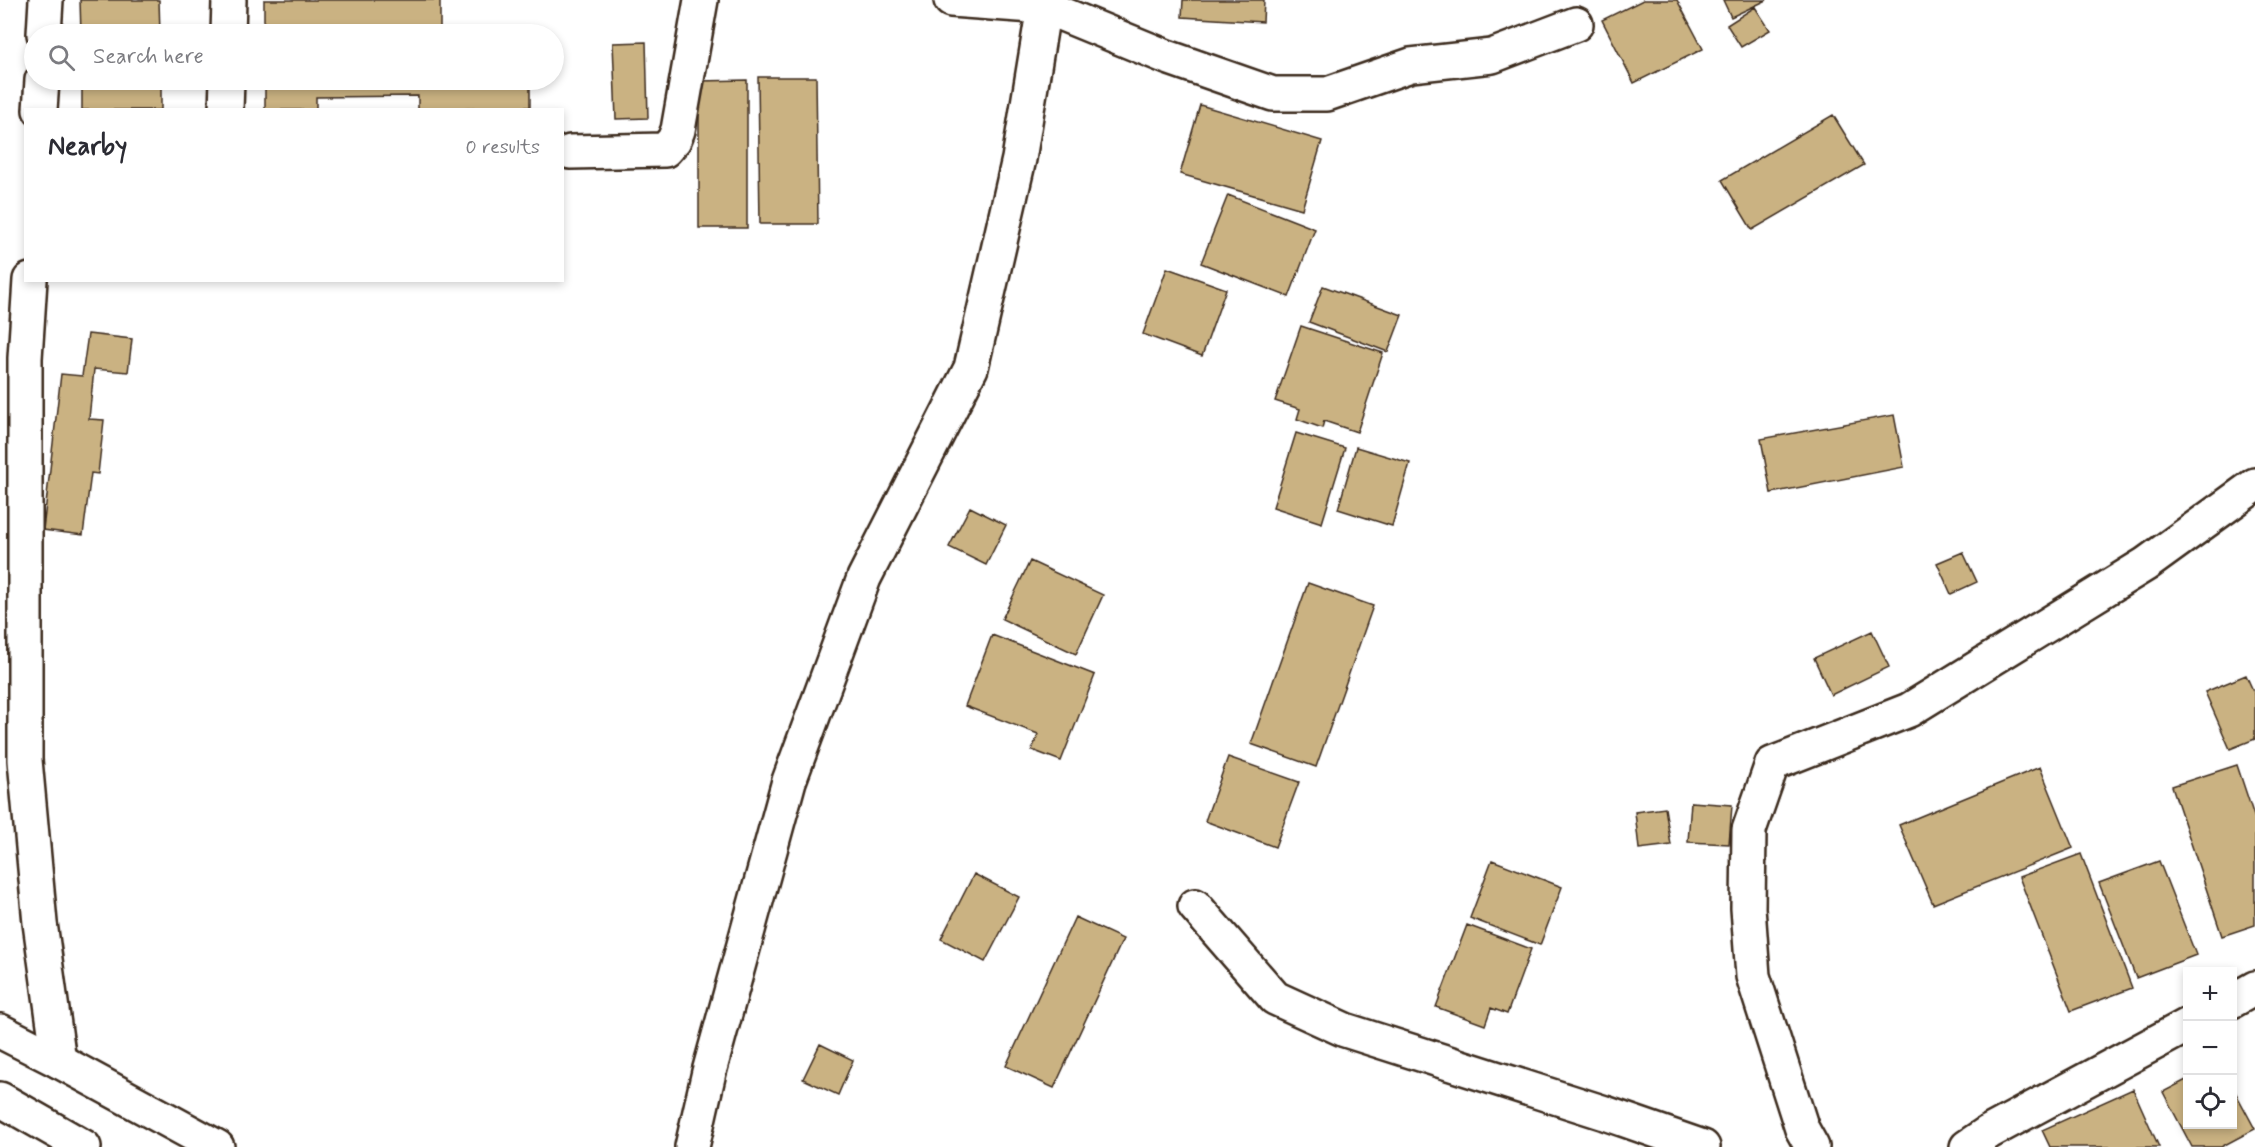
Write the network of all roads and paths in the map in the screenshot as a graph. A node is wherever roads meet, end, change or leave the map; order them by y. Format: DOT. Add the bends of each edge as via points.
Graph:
graph roads {
  1 [pos="46,0"];
  2 [pos="229,0"];
  3 [pos="701,0"];
  4 [pos="951,0"];
  5 [pos="1045,4"];
  6 [pos="45,24"];
  7 [pos="228,24"];
  8 [pos="1576,24"];
  9 [pos="41,90"];
  10 [pos="227,90"];
  11 [pos="40,108"];
  12 [pos="226,108"];
  13 [pos="570,152"];
  14 [pos="30,282"];
  15 [pos="2255,485"];
  16 [pos="1195,906"];
  17 [pos="2255,988"];
  18 [pos="2237,998"];
  19 [pos="2183,1027"];
  20 [pos="0,1031"];
  21 [pos="59,1061"];
  22 [pos="0,1099"];
  23 [pos="84,1147"];
  24 [pos="217,1147"];
  25 [pos="692,1147"];
  26 [pos="1702,1147"];
  27 [pos="1812,1147"];
  28 [pos="1967,1147"];
  1 -- 6 [label="street"];
  2 -- 7 [label="street"];
  3 -- 13 [label="street" via="678,130 665,150"];
  4 -- 5 [label="street"];
  5 -- 8 [label="street" via="1167,57 1273,94 1327,94 1411,64 1492,56"];
  5 -- 25 [label="street" via="1019,159 971,368 864,578 789,781"];
  9 -- 11 [label="street"];
  10 -- 12 [label="street"];
  14 -- 21 [label="street" via="25,370 25,760 40,923"];
  15 -- 27 [label="street" via="2146,564 1909,710 1772,764 1749,830 1748,908 1753,976 1802,1130"];
  16 -- 26 [label="street" via="1275,998 1345,1030"];
  17 -- 18 [label="street"];
  19 -- 28 [label="street"];
  20 -- 21 [label="street"];
  21 -- 24 [label="street"];
  22 -- 23 [label="street"];
}
